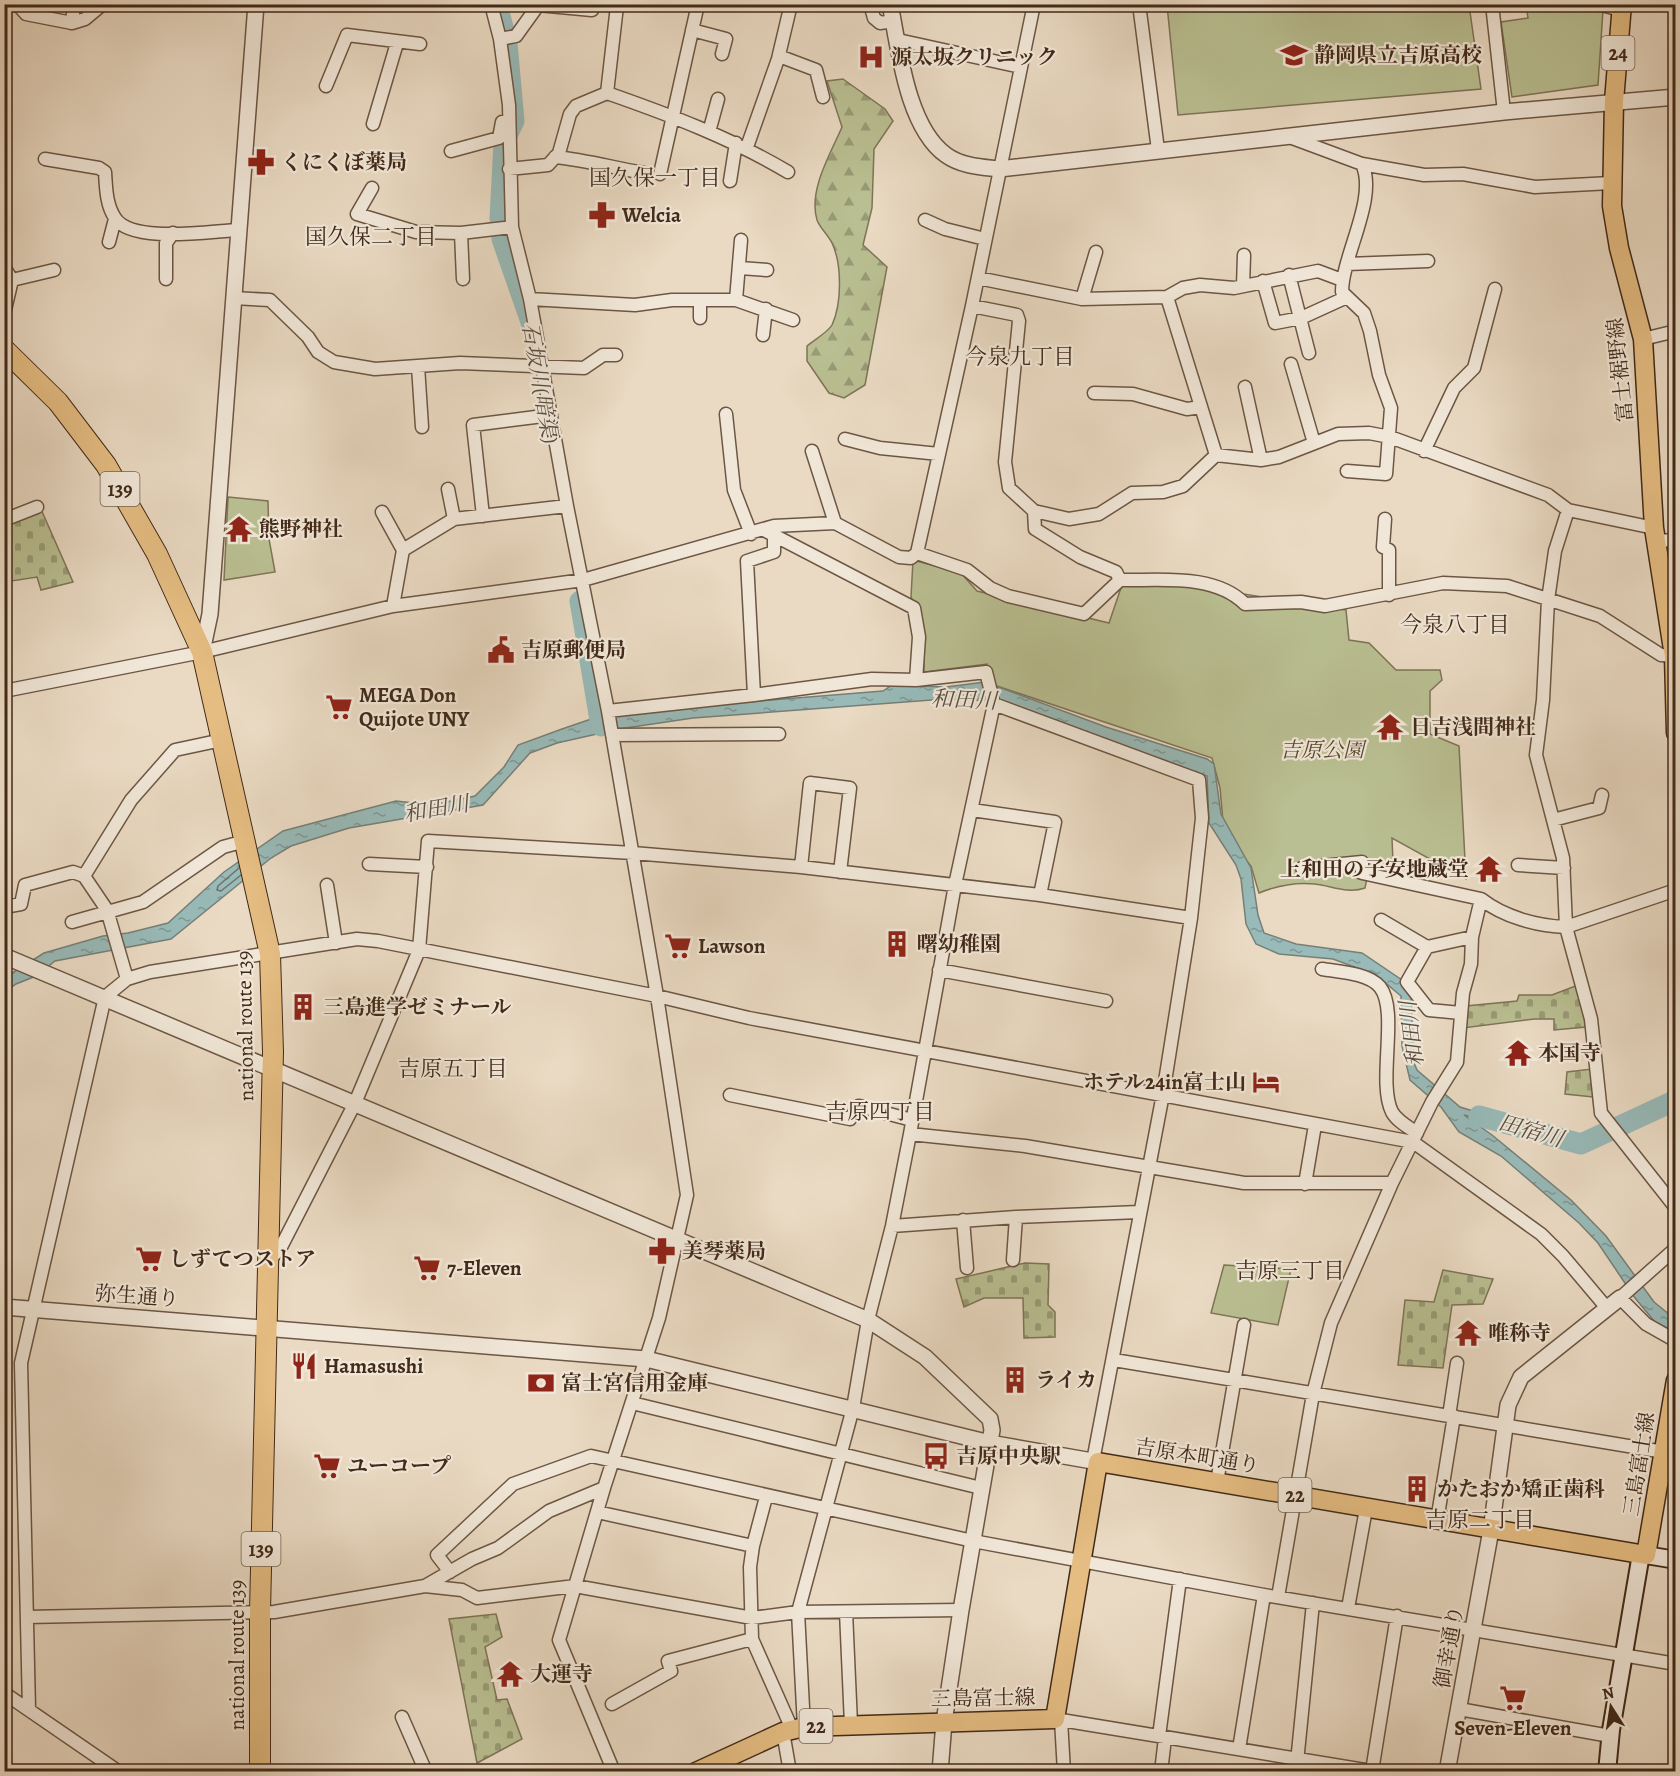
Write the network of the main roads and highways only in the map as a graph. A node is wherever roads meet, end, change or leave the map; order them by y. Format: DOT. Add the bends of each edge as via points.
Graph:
graph roads {
  1 [pos="1621,7"];
  2 [pos="4,349"];
  3 [pos="1675,656"];
  4 [pos="1676,733"];
  5 [pos="1676,1380"];
  6 [pos="1670,1453"];
  7 [pos="1096,1462"];
  8 [pos="1644,1554"];
  9 [pos="1676,1560"];
  10 [pos="697,1771"];
  11 [pos="260,1772"];
  12 [pos="1607,1772"];
  1 -- 3 [label="main road, 富士裾野線 / 24" via="1611,183 1615,228 1643,339 1654,535"];
  2 -- 11 [label="highway, national route 139 / 139" via="58,402 106,465 157,554 202,652 270,954 272,1068"];
  3 -- 4 [label="main road, 富士裾野線 / 24"];
  5 -- 6 [label="main road, 三島富士線"];
  6 -- 8 [label="main road, 三島富士線"];
  7 -- 8 [label="main road, 吉原本町通り / 22"];
  7 -- 10 [label="main road, 三島富士線 / 22" via="1058,1720 851,1724 793,1729"];
  8 -- 9 [label="main road"];
  8 -- 12 [label="main road" via="1623,1654"];
}
